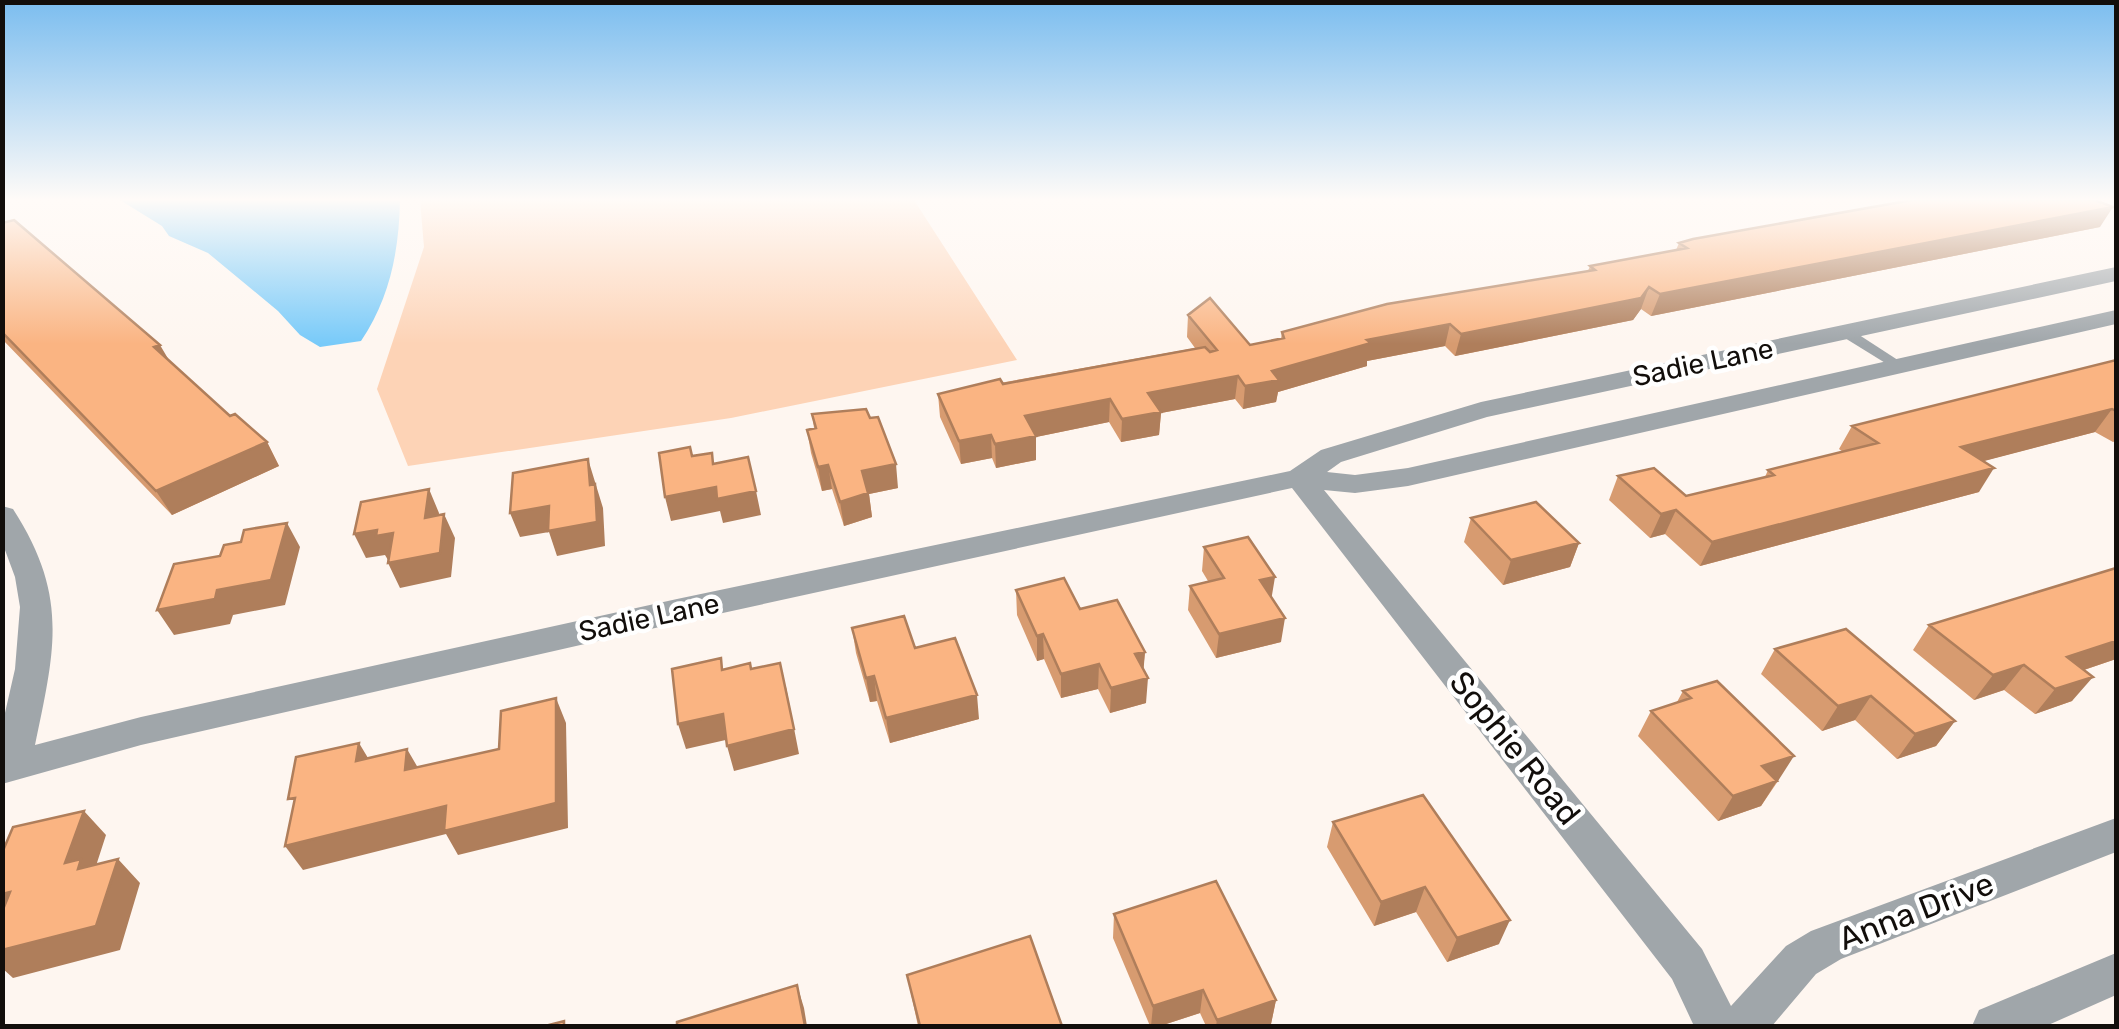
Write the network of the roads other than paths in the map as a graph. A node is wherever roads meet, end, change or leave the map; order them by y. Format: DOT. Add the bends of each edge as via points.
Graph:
graph roads {
  1 [pos="2116,274"];
  2 [pos="2116,317"];
  3 [pos="1845,332"];
  4 [pos="1900,366"];
  5 [pos="1299,478"];
  6 [pos="2,516"];
  7 [pos="7,768"];
  8 [pos="2116,835"];
  9 [pos="2116,974"];
  10 [pos="1717,1026"];
  11 [pos="1743,1026"];
  12 [pos="1995,1026"];
  1 -- 3 [label="street, Sadie Lane"];
  2 -- 4 [label="street, Sadie Lane"];
  3 -- 4 [label="lane"];
  3 -- 5 [label="street, Sadie Lane" via="1481,410 1331,456"];
  4 -- 5 [label="street, Sadie Lane" via="1408,477 1355,484"];
  5 -- 7 [label="street, Sadie Lane" via="658,615"];
  5 -- 10 [label="street, Sophie Road" via="1687,964"];
  6 -- 7 [label="street" via="26,556 39,612"];
  8 -- 11 [label="street, Anna Drive" via="1826,945 1801,960"];
  9 -- 12 [label="street"];
}
